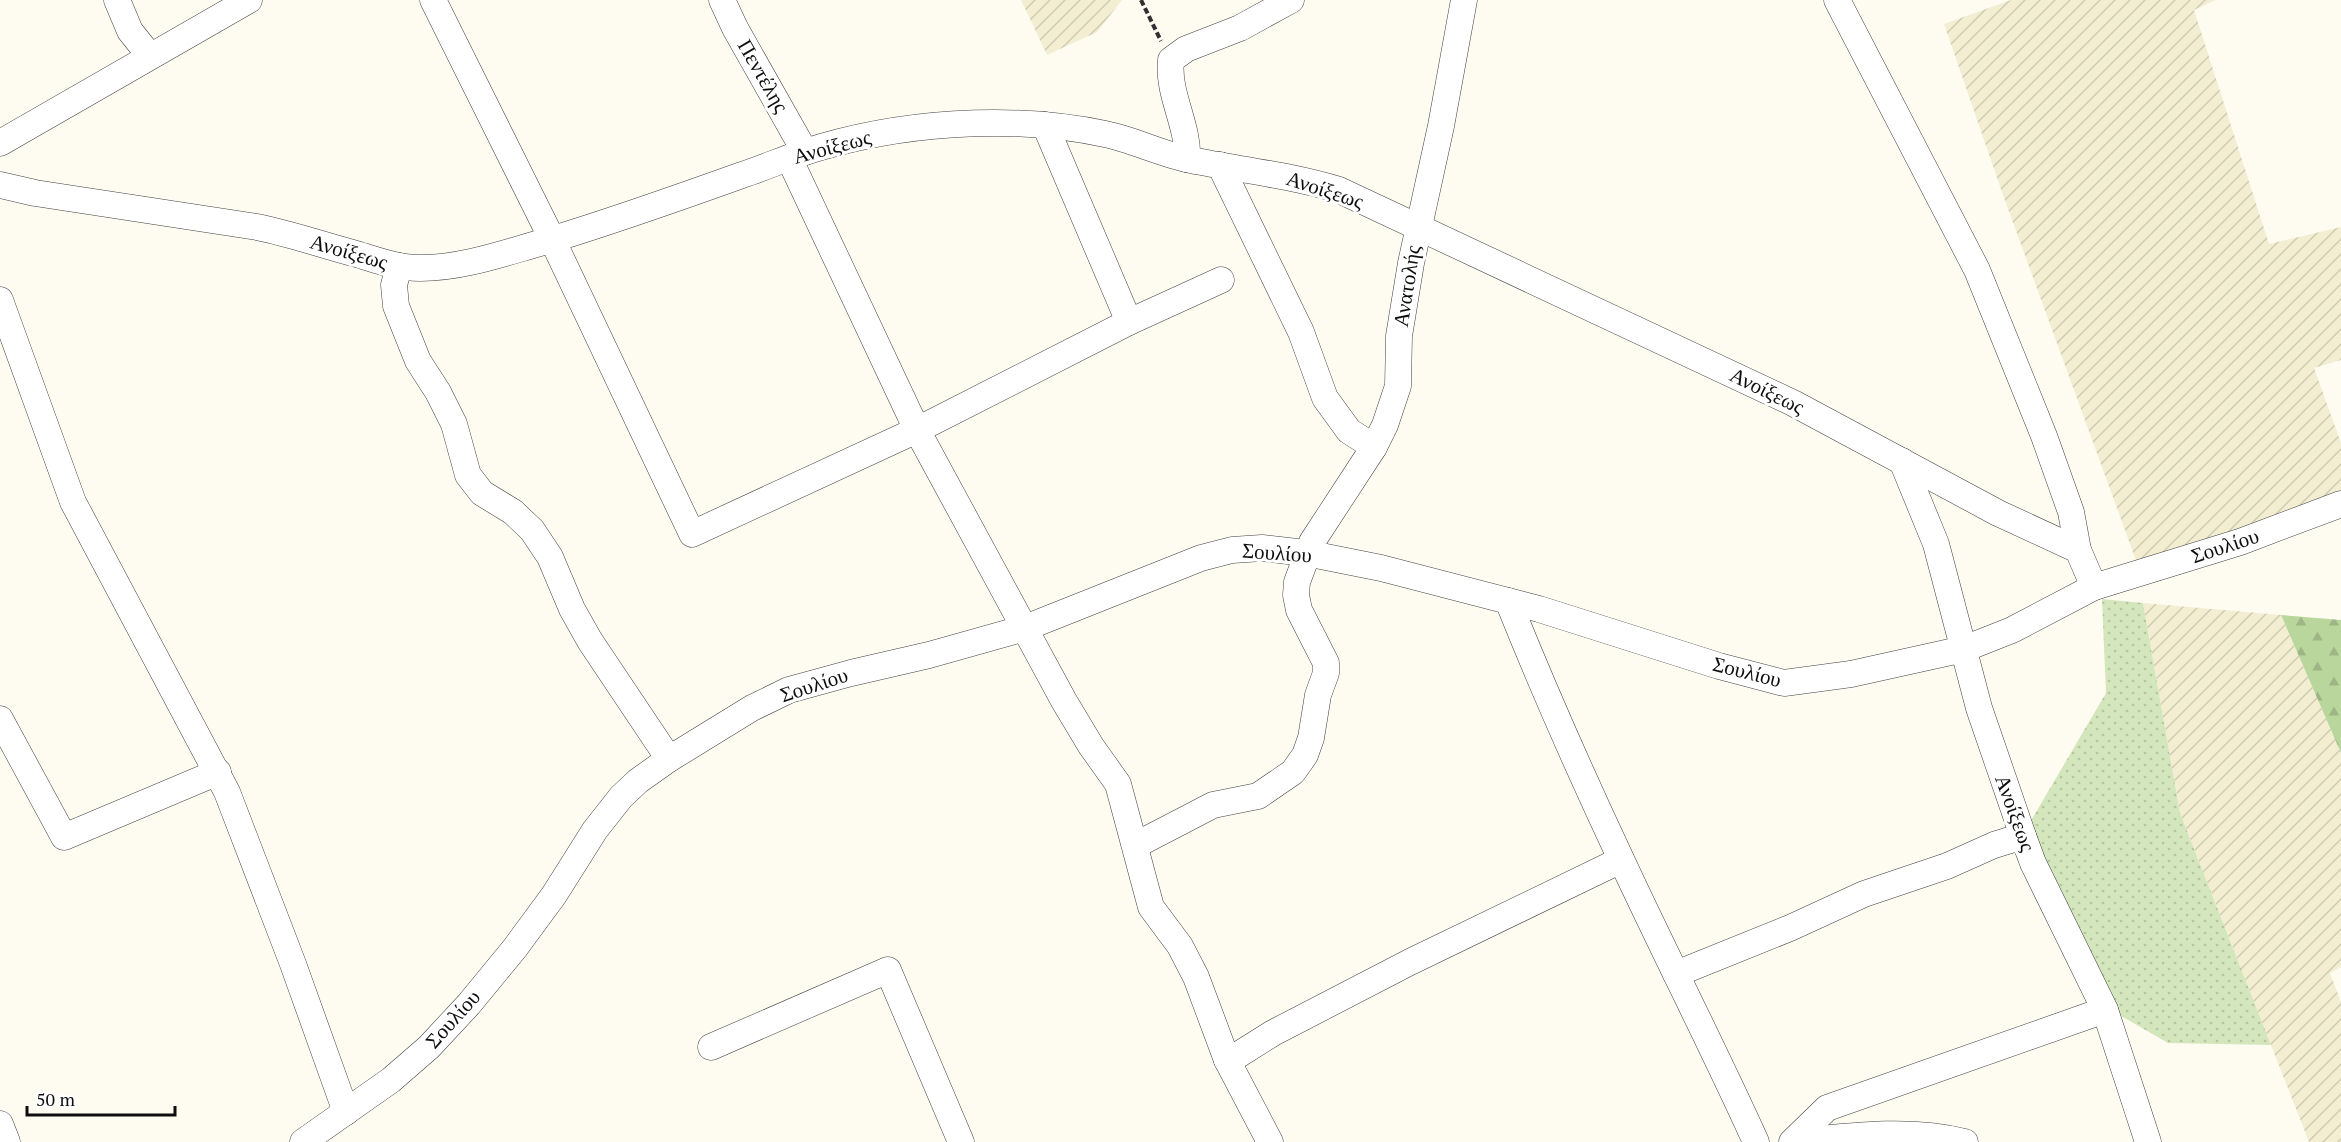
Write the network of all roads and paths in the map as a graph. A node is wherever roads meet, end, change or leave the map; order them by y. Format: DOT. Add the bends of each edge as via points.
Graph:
graph roads {
  1 [pos="117,0"];
  2 [pos="249,0"];
  3 [pos="433,0"];
  4 [pos="722,0"];
  5 [pos="1141,0"];
  6 [pos="1291,0"];
  7 [pos="1464,0"];
  8 [pos="1838,0"];
  9 [pos="150,56"];
  10 [pos="1171,60"];
  11 [pos="1045,125"];
  12 [pos="0,143"];
  13 [pos="797,155"];
  14 [pos="1187,159"];
  15 [pos="1220,165"];
  16 [pos="0,185"];
  17 [pos="1417,227"];
  18 [pos="552,240"];
  19 [pos="399,266"];
  20 [pos="1221,280"];
  21 [pos="0,300"];
  22 [pos="1129,322"];
  23 [pos="918,430"];
  24 [pos="1374,447"];
  25 [pos="1902,461"];
  26 [pos="2341,504"];
  27 [pos="2078,550"];
  28 [pos="1306,553"];
  29 [pos="2094,587"];
  30 [pos="1508,601"];
  31 [pos="1025,628"];
  32 [pos="1964,649"];
  33 [pos="0,719"];
  34 [pos="669,759"];
  35 [pos="218,772"];
  36 [pos="2023,837"];
  37 [pos="1136,845"];
  38 [pos="1621,860"];
  39 [pos="1676,974"];
  40 [pos="2105,1010"];
  41 [pos="711,1047"];
  42 [pos="1227,1060"];
  43 [pos="346,1112"];
  44 [pos="0,1124"];
  45 [pos="6,1142"];
  46 [pos="303,1142"];
  47 [pos="961,1142"];
  48 [pos="1270,1142"];
  49 [pos="1756,1142"];
  50 [pos="1793,1142"];
  51 [pos="1965,1142"];
  52 [pos="2148,1142"];
  1 -- 9 [label="street" via="130,31"];
  2 -- 9 [label="street"];
  3 -- 18 [label="street"];
  4 -- 13 [label="street, Πεντέλης"];
  5 -- 10 [label="path"];
  6 -- 10 [label="street" via="1240,28 1186,49"];
  7 -- 17 [label="street, Ανατολής" via="1442,126"];
  8 -- 27 [label="street" via="1977,270 2044,436 2071,512"];
  9 -- 12 [label="street"];
  10 -- 14 [label="street" via="1169,76 1185,129"];
  11 -- 13 [label="street, Ανοίξεως" via="1000,123 903,130"];
  11 -- 14 [label="street, Ανοίξεως" via="1108,134"];
  11 -- 22 [label="street"];
  13 -- 18 [label="street, Ανοίξεως"];
  13 -- 23 [label="street, Πεντέλης"];
  14 -- 15 [label="street, Ανοίξεως"];
  15 -- 17 [label="street, Ανοίξεως" via="1320,184"];
  15 -- 24 [label="street" via="1301,332 1324,398 1349,430"];
  16 -- 19 [label="street, Ανοίξεως" via="276,231"];
  17 -- 24 [label="street, Ανατολής" via="1399,336 1399,383"];
  17 -- 25 [label="street, Ανοίξεως" via="1793,403"];
  18 -- 19 [label="street, Ανοίξεως" via="447,267"];
  18 -- 23 [label="street" via="692,534"];
  19 -- 34 [label="street" via="394,285 396,306 418,361 454,424 468,475 482,494 513,512 537,536 590,641"];
  20 -- 22 [label="street"];
  21 -- 35 [label="street" via="73,502"];
  22 -- 23 [label="street"];
  23 -- 31 [label="street, Πεντέλης"];
  24 -- 28 [label="street, Ανατολής"];
  25 -- 27 [label="street" via="1998,513"];
  25 -- 32 [label="street, Ανοίξεως" via="1936,544"];
  26 -- 29 [label="street, Σουλίου" via="2240,542"];
  27 -- 29 [label="street"];
  28 -- 30 [label="street, Σουλίου"];
  28 -- 31 [label="street, Σουλίου" via="1262,548 1221,552"];
  28 -- 37 [label="street, Ανατολής" via="1297,582 1297,600 1327,669 1305,755 1293,772 1264,793 1213,806"];
  29 -- 32 [label="street, Σουλίου" via="2012,630"];
  30 -- 32 [label="street, Σουλίου" via="1784,683 1851,674"];
  30 -- 38 [label="street"];
  31 -- 34 [label="street, Σουλίου" via="789,690"];
  31 -- 37 [label="street, Πεντέλης" via="1085,737 1118,784"];
  32 -- 36 [label="street, Ανοίξεως" via="1979,708"];
  33 -- 35 [label="street" via="64,837"];
  34 -- 43 [label="street, Σουλίου" via="638,781 609,812 554,895 469,1004 407,1068"];
  35 -- 43 [label="street"];
  36 -- 39 [label="street" via="1863,894"];
  36 -- 40 [label="street, Ανοίξεως"];
  37 -- 42 [label="street, Πεντέλης" via="1151,908 1180,946 1196,977"];
  38 -- 39 [label="street"];
  38 -- 42 [label="street" via="1410,962"];
  39 -- 49 [label="street"];
  40 -- 50 [label="street" via="1827,1108"];
  40 -- 52 [label="street, Ανοίξεως"];
  41 -- 47 [label="street" via="888,970"];
  42 -- 48 [label="street, Πεντέλης"];
  43 -- 46 [label="street, Σουλίου"];
  44 -- 45 [label="street"];
  50 -- 51 [label="street" via="1902,1134"];
}
